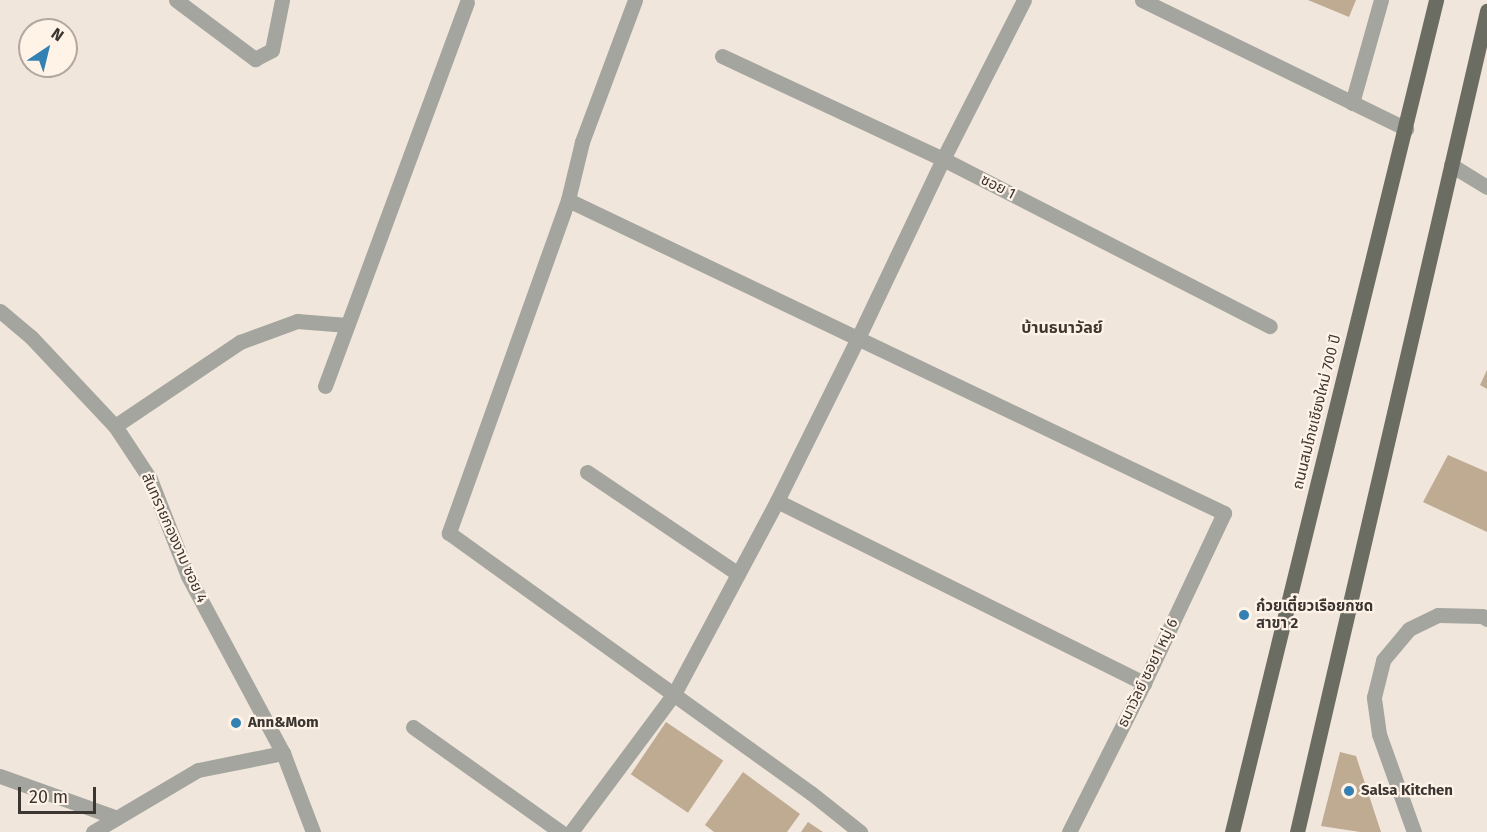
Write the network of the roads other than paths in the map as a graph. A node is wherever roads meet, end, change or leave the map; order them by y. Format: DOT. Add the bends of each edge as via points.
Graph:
graph roads {
  1 [pos="176,0"];
  2 [pos="282,0"];
  3 [pos="635,0"];
  4 [pos="1024,0"];
  5 [pos="1142,0"];
  6 [pos="1381,0"];
  7 [pos="1436,0"];
  8 [pos="467,2"];
  9 [pos="1487,11"];
  10 [pos="722,56"];
  11 [pos="1352,103"];
  12 [pos="1406,129"];
  13 [pos="943,159"];
  14 [pos="1451,165"];
  15 [pos="1487,187"];
  16 [pos="568,200"];
  17 [pos="0,311"];
  18 [pos="347,325"];
  19 [pos="1270,326"];
  20 [pos="858,338"];
  21 [pos="325,386"];
  22 [pos="115,426"];
  23 [pos="587,472"];
  24 [pos="777,501"];
  25 [pos="738,574"];
  26 [pos="1487,619"];
  27 [pos="1144,683"];
  28 [pos="674,694"];
  29 [pos="413,727"];
  30 [pos="283,753"];
  31 [pos="0,776"];
  32 [pos="117,818"];
  33 [pos="93,832"];
  34 [pos="313,832"];
  35 [pos="561,832"];
  36 [pos="571,832"];
  37 [pos="860,832"];
  38 [pos="1069,832"];
  39 [pos="1232,832"];
  40 [pos="1297,832"];
  41 [pos="1414,832"];
  1 -- 2 [label="street" via="255,59 272,50"];
  3 -- 16 [label="street" via="582,142"];
  4 -- 13 [label="street"];
  5 -- 11 [label="street"];
  6 -- 11 [label="street"];
  7 -- 12 [label="main road, ถนนสมโภชเชียงใหม่ 700 ปี"];
  8 -- 18 [label="street"];
  9 -- 14 [label="main road"];
  10 -- 13 [label="street, ซอย 1"];
  11 -- 12 [label="street"];
  12 -- 39 [label="main road, ถนนสมโภชเชียงใหม่ 700 ปี"];
  13 -- 19 [label="street, ซอย 1"];
  13 -- 20 [label="street"];
  14 -- 15 [label="street"];
  14 -- 40 [label="main road"];
  16 -- 20 [label="street"];
  16 -- 28 [label="street" via="449,533"];
  17 -- 22 [label="street, สันทรายกองงาม ซอย 4"];
  18 -- 21 [label="street"];
  18 -- 22 [label="street" via="297,321 240,342"];
  20 -- 24 [label="street"];
  20 -- 27 [label="street, ธนาวัลย์ ซอย1 หมู่ 6" via="1224,513"];
  22 -- 30 [label="street, สันทรายกองงาม ซอย 4" via="150,479 188,576"];
  23 -- 25 [label="street"];
  24 -- 25 [label="street"];
  24 -- 27 [label="street"];
  25 -- 28 [label="street"];
  26 -- 41 [label="street" via="1438,615 1409,629 1383,660 1374,697 1379,734"];
  27 -- 38 [label="street, ธนาวัลย์ ซอย1 หมู่ 6"];
  28 -- 36 [label="street"];
  28 -- 37 [label="street"];
  29 -- 35 [label="street"];
  30 -- 32 [label="street" via="198,770"];
  30 -- 34 [label="street, สันทรายกองงาม ซอย 4"];
  31 -- 32 [label="street"];
  32 -- 33 [label="street"];
}
